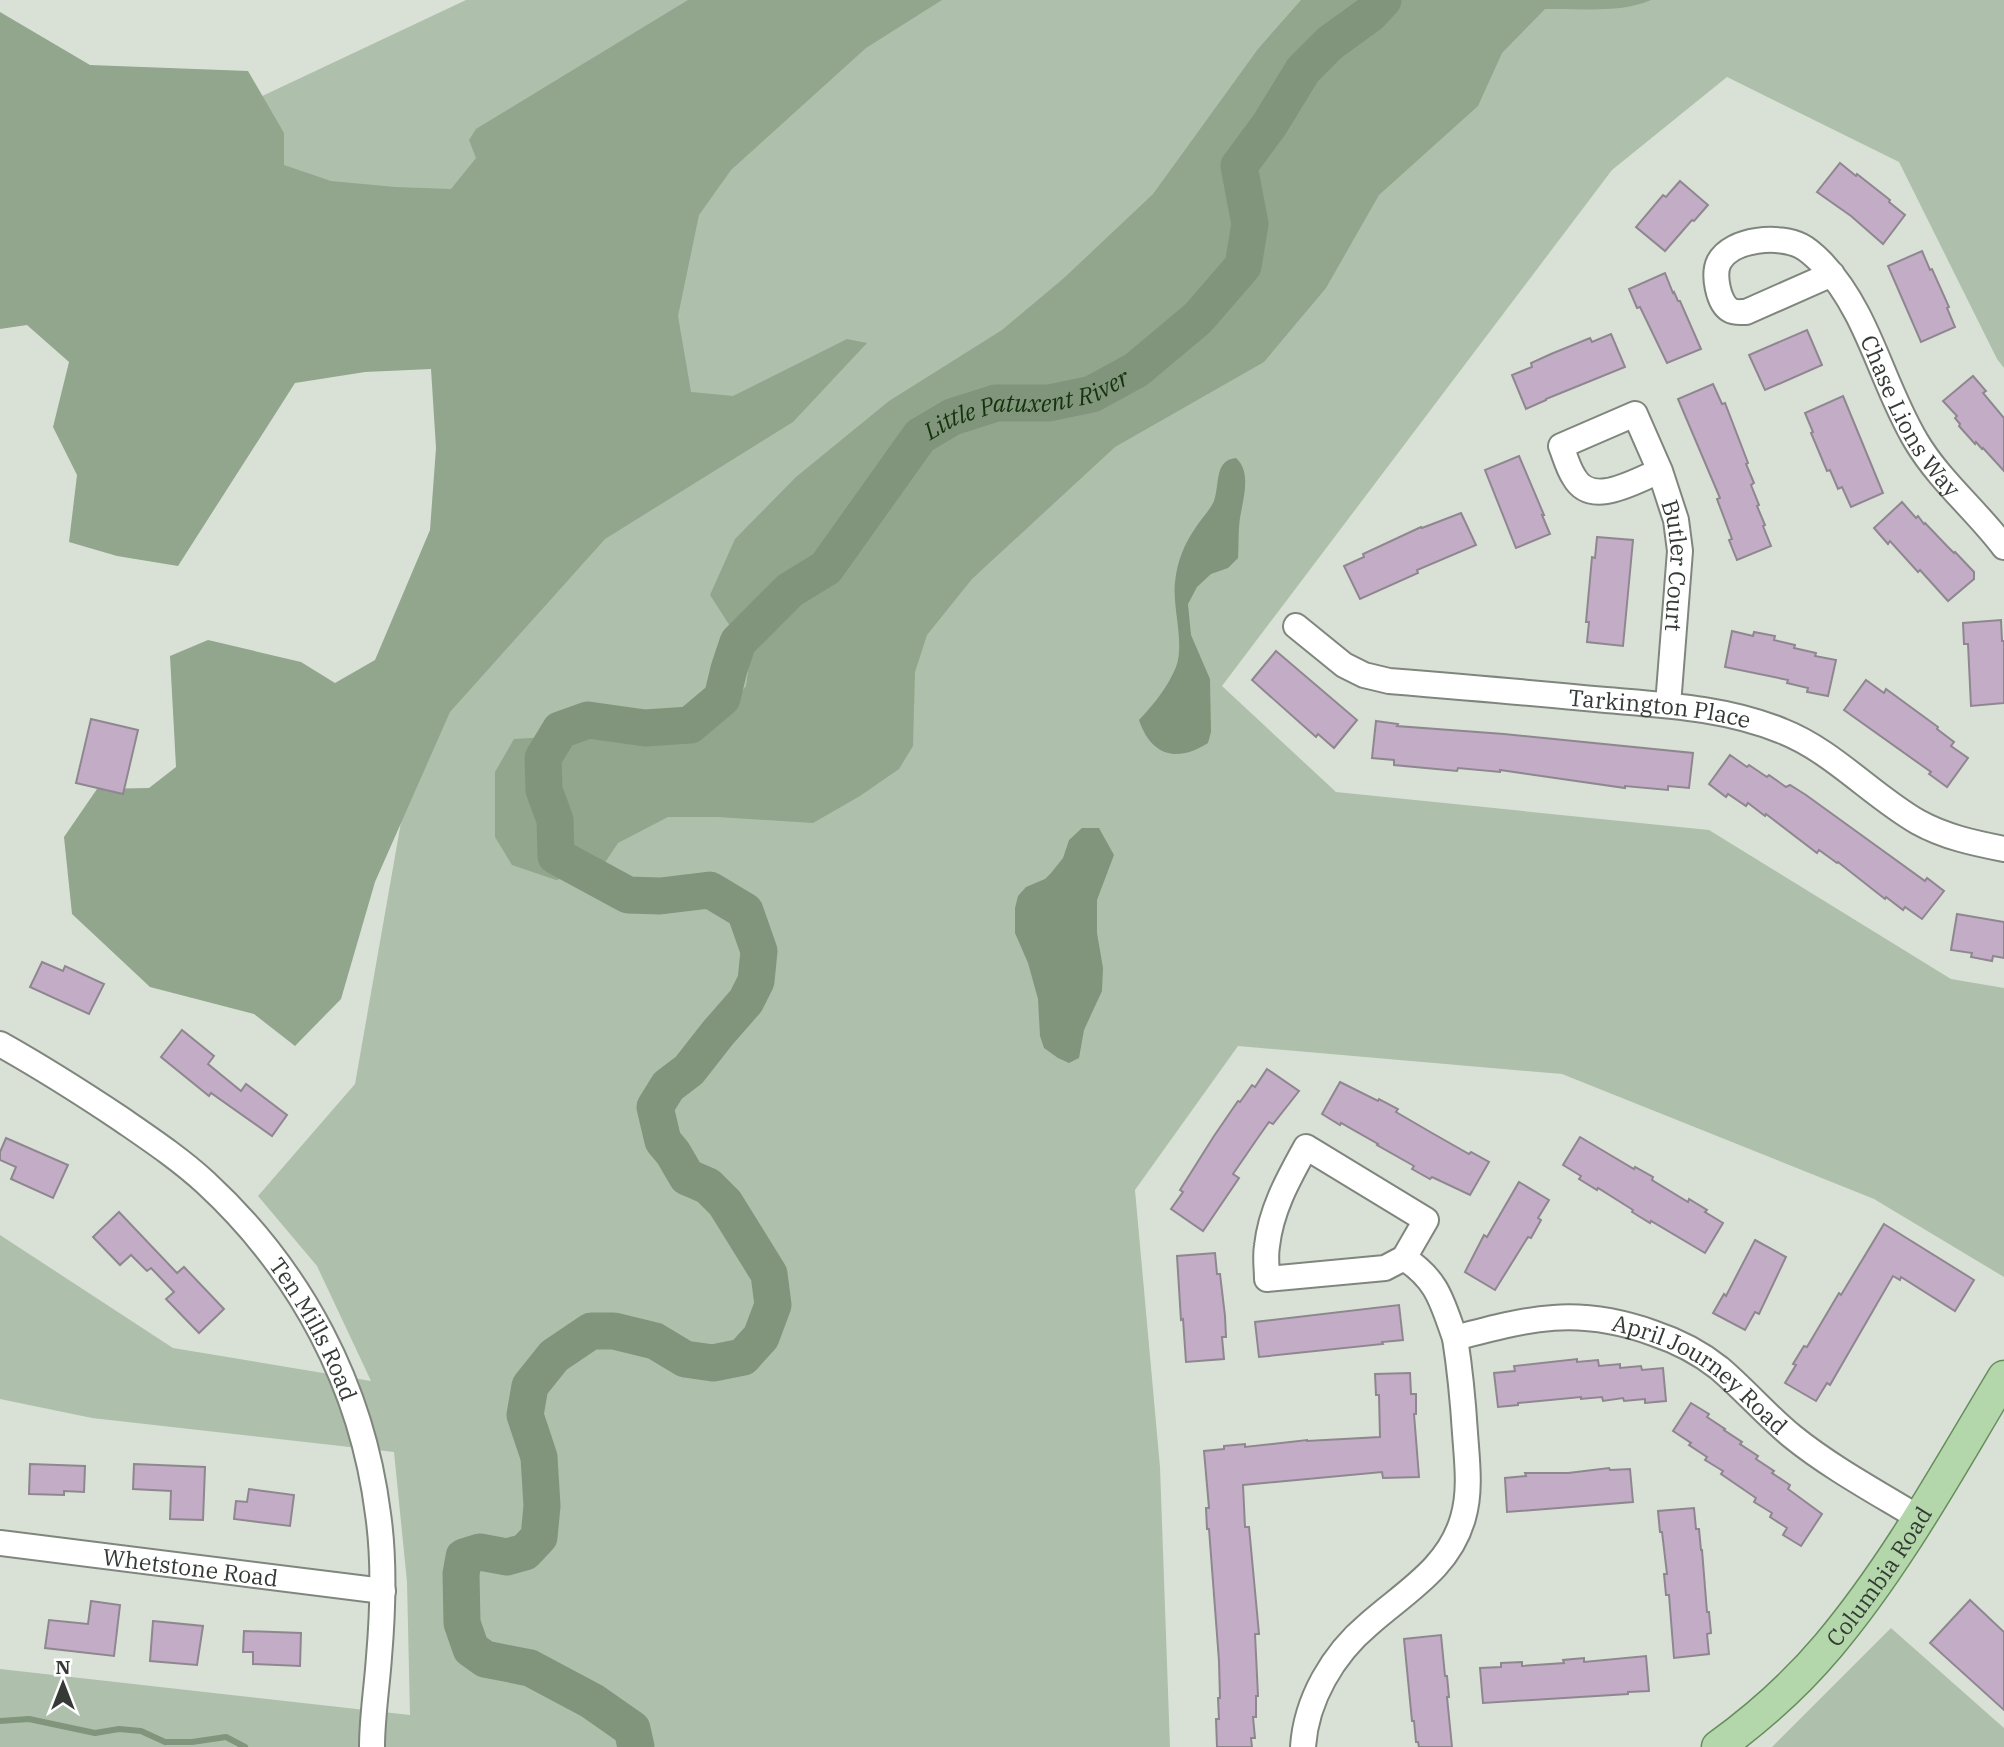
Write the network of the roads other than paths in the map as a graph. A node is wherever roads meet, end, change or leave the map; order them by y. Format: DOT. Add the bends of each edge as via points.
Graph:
graph roads {
  1 [pos="1832,274"];
  2 [pos="1660,471"];
  3 [pos="2004,547"];
  4 [pos="1296,626"];
  5 [pos="1668,705"];
  6 [pos="2004,849"];
  7 [pos="0,1044"];
  8 [pos="1404,1258"];
  9 [pos="1455,1338"];
  10 [pos="2004,1377"];
  11 [pos="1919,1518"];
  12 [pos="0,1543"];
  13 [pos="383,1591"];
  14 [pos="373,1747"];
  15 [pos="1303,1747"];
  16 [pos="1718,1747"];
  1 -- 3 [label="street, Chase Lions Way" via="1860,317 1917,442"];
  2 -- 5 [label="street, Butler Court" via="1676,520 1680,551"];
  4 -- 5 [label="street, Tarkington Place" via="1344,665 1389,681"];
  5 -- 6 [label="street, Tarkington Place" via="1730,714 1785,732 1918,822 1942,834"];
  7 -- 13 [label="street, Ten Mills Road" via="83,1093 205,1182 252,1229 288,1278 346,1385 369,1458 379,1516"];
  8 -- 8 [label="street" via="1385,1268 1267,1279 1266,1247 1273,1213 1306,1147 1426,1220"];
  8 -- 9 [label="street" via="1437,1289"];
  9 -- 11 [label="street, April Journey Road" via="1502,1325 1570,1316 1623,1322 1673,1340 1717,1367 1794,1438"];
  9 -- 15 [label="street" via="1467,1460 1463,1518 1426,1578 1368,1625 1333,1664 1307,1716"];
  10 -- 11 [label="main road, Columbia Road"];
  11 -- 16 [label="main road, Columbia Road" via="1827,1646 1784,1692"];
  12 -- 13 [label="street, Whetstone Road"];
  13 -- 14 [label="street, Ten Mills Road"];
}
